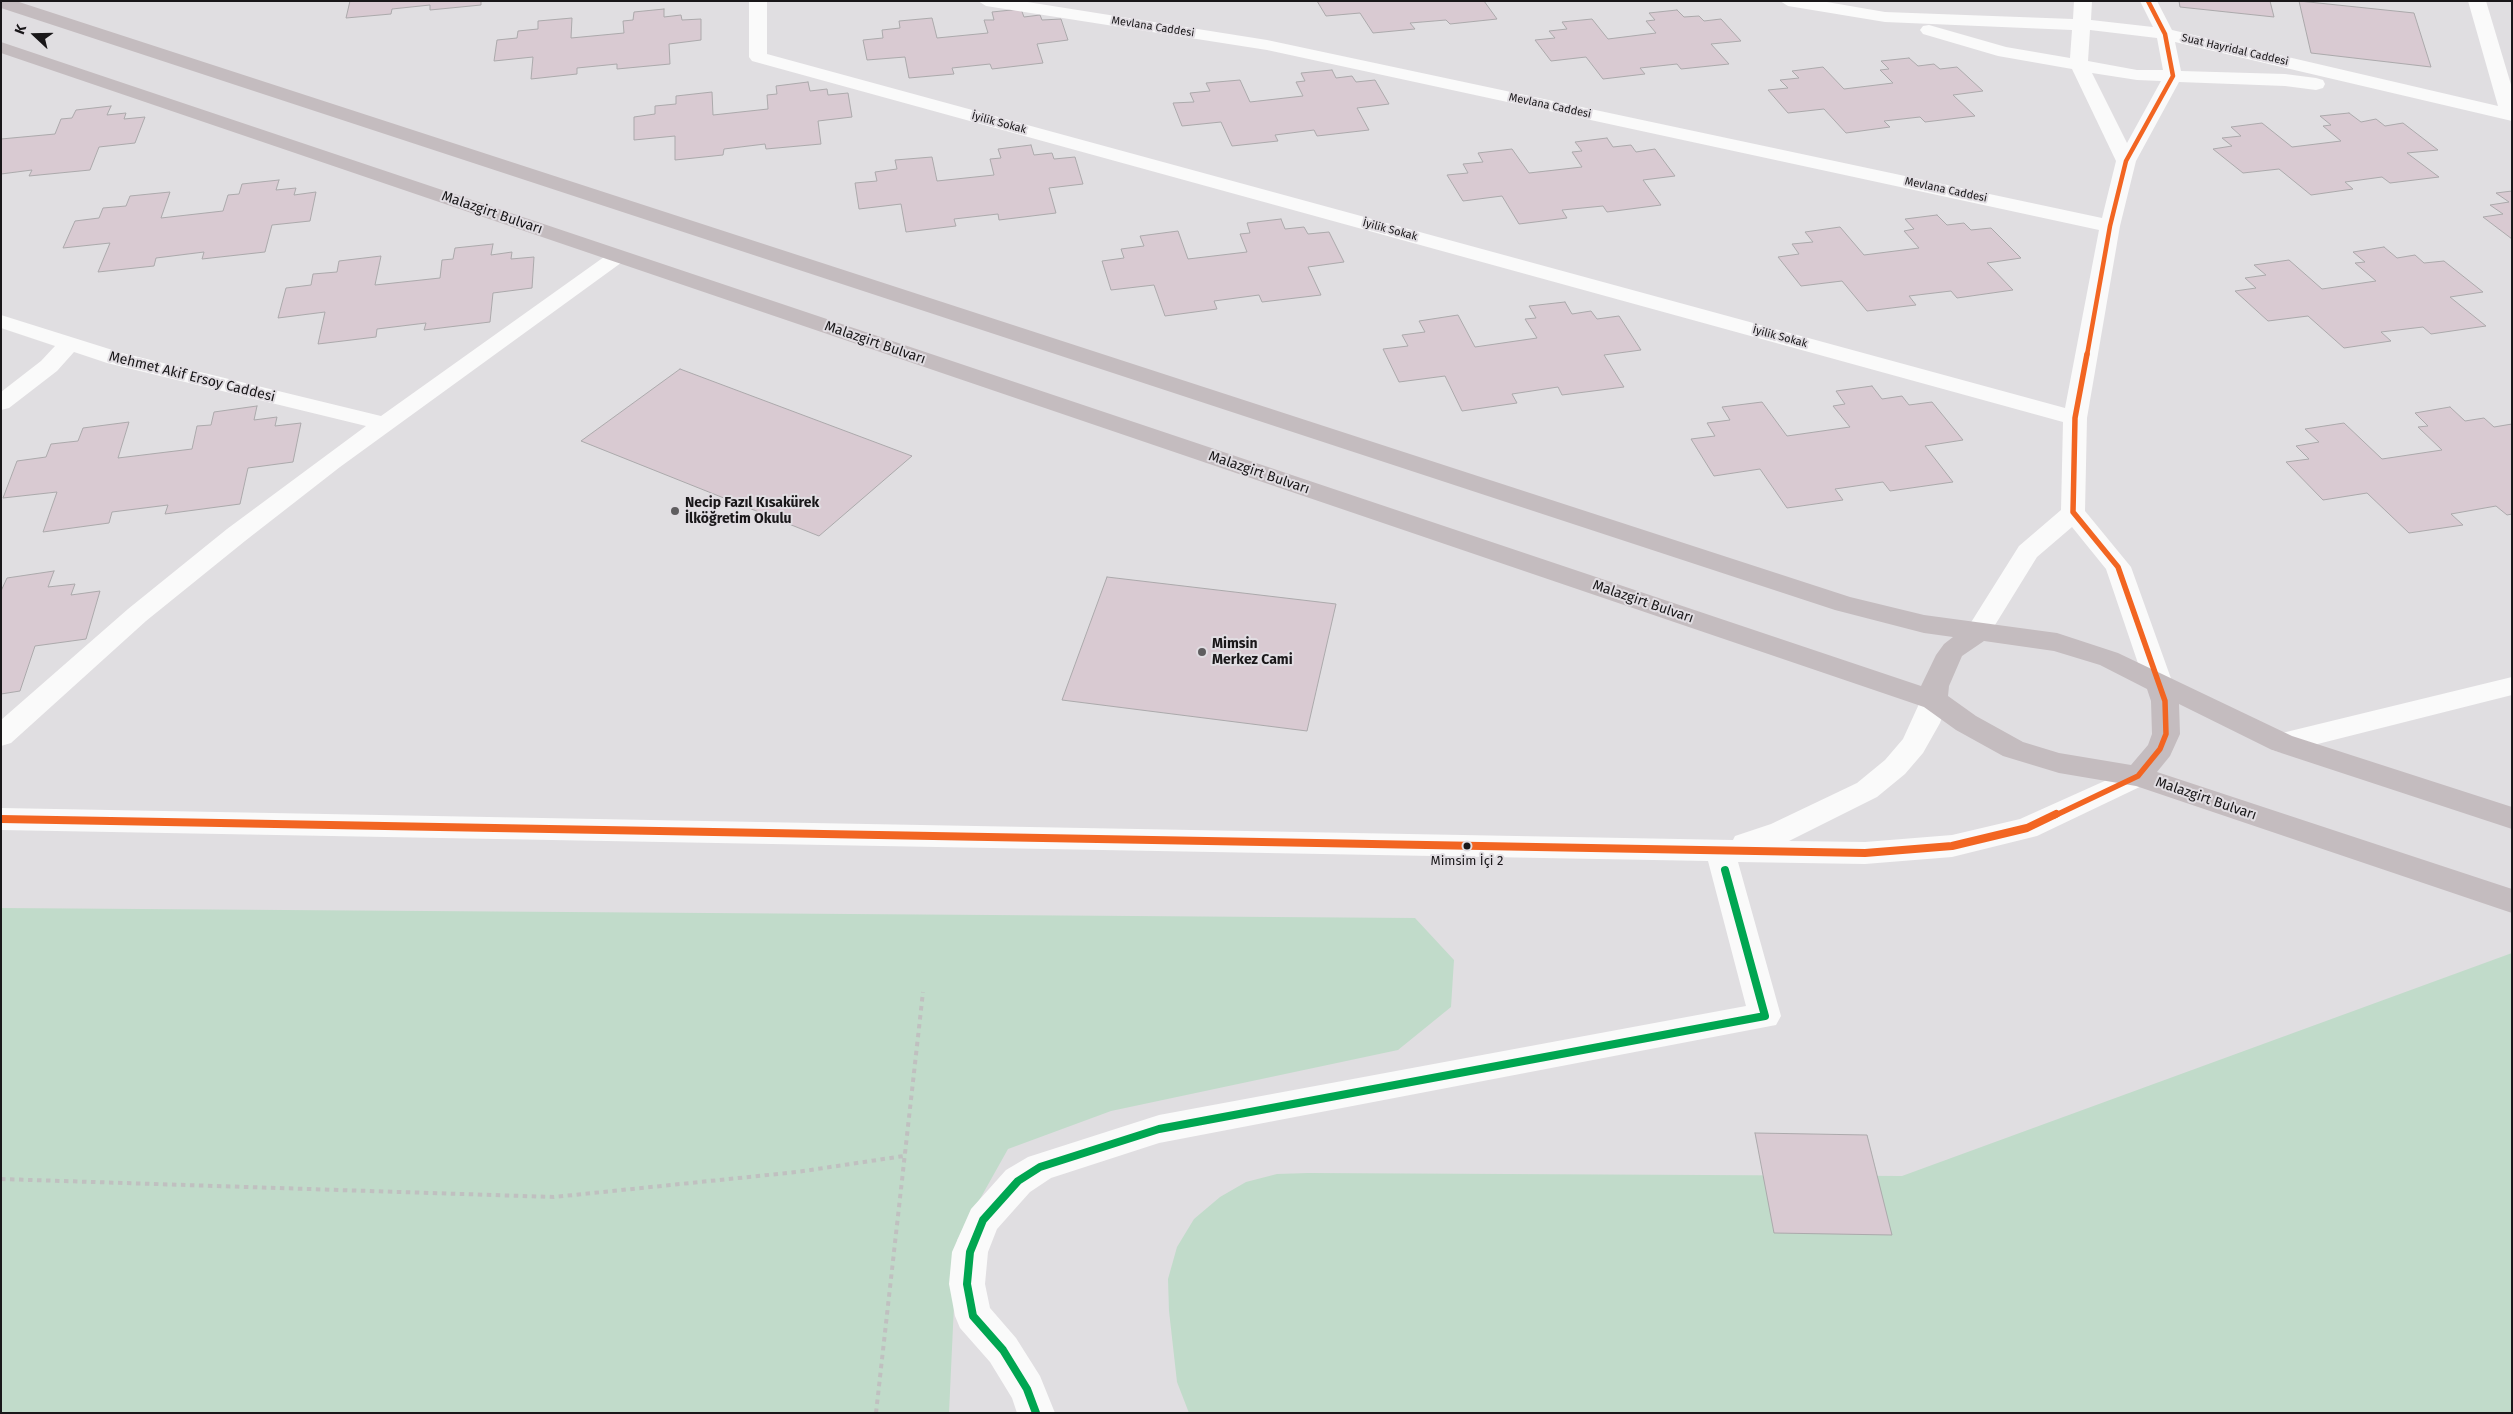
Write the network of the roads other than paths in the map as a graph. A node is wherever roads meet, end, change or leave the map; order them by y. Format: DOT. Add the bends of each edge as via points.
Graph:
graph roads {
  1 [pos="758,1"];
  2 [pos="986,1"];
  3 [pos="1788,1"];
  4 [pos="2083,1"];
  5 [pos="2148,1"];
  6 [pos="2477,1"];
  7 [pos="1,2"];
  8 [pos="1885,17"];
  9 [pos="2080,25"];
  10 [pos="2166,34"];
  11 [pos="1,47"];
  12 [pos="2079,65"];
  13 [pos="2173,76"];
  14 [pos="2461,104"];
  15 [pos="2511,115"];
  16 [pos="2126,161"];
  17 [pos="2110,226"];
  18 [pos="618,256"];
  19 [pos="1,321"];
  20 [pos="69,344"];
  21 [pos="1,403"];
  22 [pos="2075,418"];
  23 [pos="385,424"];
  24 [pos="2072,512"];
  25 [pos="1978,632"];
  26 [pos="2159,684"];
  27 [pos="2512,686"];
  28 [pos="1934,700"];
  29 [pos="1,736"];
  30 [pos="2282,743"];
  31 [pos="2138,776"];
  32 [pos="2512,818"];
  33 [pos="1,819"];
  34 [pos="1724,850"];
  35 [pos="2512,902"];
  36 [pos="1036,1413"];
  1 -- 22 [label="street, İyilik Sokak" via="758,58"];
  2 -- 17 [label="street, Mevlana Caddesi" via="1267,45"];
  3 -- 8 [label="street, Suat Hayridal Caddesi"];
  4 -- 9 [label="street"];
  5 -- 10 [label="street"];
  6 -- 15 [label="street"];
  7 -- 25 [label="highway" via="1844,604 1924,624"];
  8 -- 9 [label="street, Suat Hayridal Caddesi"];
  8 -- 12 [label="street, Suat Hayridal Caddesi" via="2004,52"];
  9 -- 10 [label="street, Suat Hayridal Caddesi"];
  9 -- 12 [label="street"];
  10 -- 13 [label="street"];
  10 -- 14 [label="street, Suat Hayridal Caddesi"];
  11 -- 18 [label="highway, Malazgirt Bulvarı"];
  12 -- 13 [label="street, Suat Hayridal Caddesi" via="2138,75"];
  12 -- 16 [label="street"];
  13 -- 14 [label="street, Suat Hayridal Caddesi" via="2285,80"];
  13 -- 16 [label="street"];
  14 -- 15 [label="street, Suat Hayridal Caddesi"];
  16 -- 17 [label="street"];
  17 -- 22 [label="street"];
  18 -- 23 [label="street"];
  18 -- 28 [label="highway, Malazgirt Bulvarı"];
  19 -- 20 [label="street, Mehmet Akif Ersoy Caddesi"];
  20 -- 21 [label="street" via="48,366"];
  20 -- 23 [label="street, Mehmet Akif Ersoy Caddesi"];
  22 -- 24 [label="street"];
  23 -- 29 [label="street" via="236,535 137,615"];
  24 -- 25 [label="street" via="2028,552"];
  24 -- 26 [label="street" via="2118,567"];
  25 -- 26 [label="highway" via="2057,642 2109,659"];
  25 -- 28 [label="highway" via="1953,650 1945,661 1938,672"];
  26 -- 30 [label="highway"];
  26 -- 31 [label="highway" via="2165,700 2166,734 2160,749"];
  27 -- 30 [label="street"];
  28 -- 31 [label="highway, Malazgirt Bulvarı" via="1966,723 2013,749 2059,763"];
  28 -- 34 [label="street" via="1913,746 1896,767 1867,790 1781,832"];
  30 -- 32 [label="highway"];
  31 -- 34 [label="street" via="2027,828 1952,846 1865,853"];
  31 -- 35 [label="highway, Malazgirt Bulvarı"];
  33 -- 34 [label="street"];
  34 -- 36 [label="street" via="1765,1016 1159,1129 1040,1168 1018,1181 983,1220 970,1252 967,1284 974,1316 1003,1350 1027,1389"];
}
